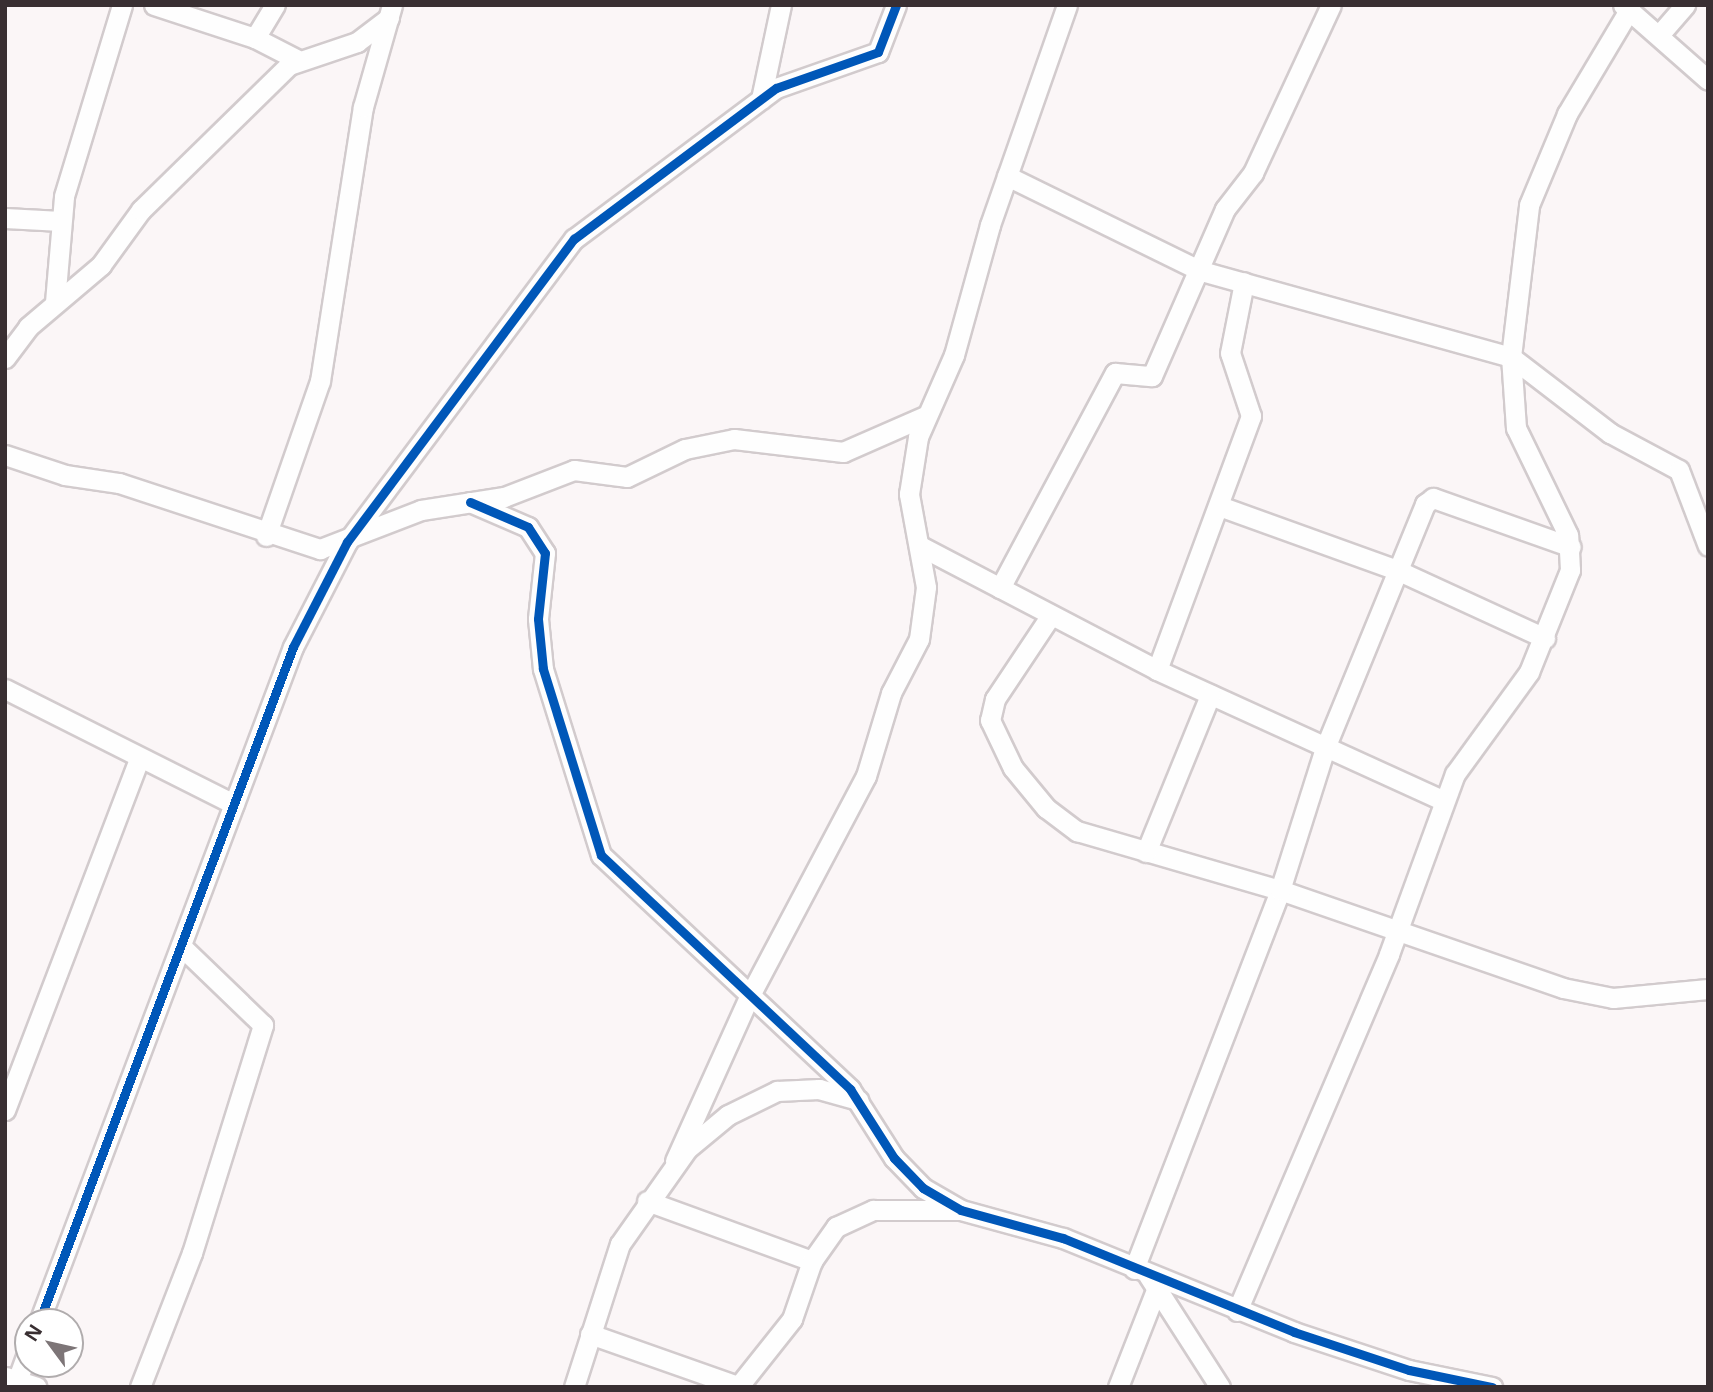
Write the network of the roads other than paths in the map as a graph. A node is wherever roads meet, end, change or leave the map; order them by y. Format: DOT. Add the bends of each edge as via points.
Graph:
graph roads {
  1 [pos="122,5"];
  2 [pos="154,5"];
  3 [pos="275,5"];
  4 [pos="781,5"];
  5 [pos="895,5"];
  6 [pos="1067,5"];
  7 [pos="1331,5"];
  8 [pos="1685,5"];
  9 [pos="1626,8"];
  10 [pos="390,12"];
  11 [pos="1659,36"];
  12 [pos="255,38"];
  13 [pos="296,59"];
  14 [pos="1708,80"];
  15 [pos="761,99"];
  16 [pos="1007,176"];
  17 [pos="5,218"];
  18 [pos="61,221"];
  19 [pos="1201,271"];
  20 [pos="1244,282"];
  21 [pos="55,302"];
  22 [pos="1511,357"];
  23 [pos="5,358"];
  24 [pos="925,416"];
  25 [pos="6,459"];
  26 [pos="470,502"];
  27 [pos="1222,507"];
  28 [pos="266,536"];
  29 [pos="347,542"];
  30 [pos="920,546"];
  31 [pos="1708,546"];
  32 [pos="1571,547"];
  33 [pos="1397,570"];
  34 [pos="1000,588"];
  35 [pos="1051,615"];
  36 [pos="1545,638"];
  37 [pos="1157,670"];
  38 [pos="5,689"];
  39 [pos="1210,695"];
  40 [pos="1325,748"];
  41 [pos="139,760"];
  42 [pos="1444,801"];
  43 [pos="234,804"];
  44 [pos="1146,852"];
  45 [pos="1280,890"];
  46 [pos="1397,932"];
  47 [pos="181,946"];
  48 [pos="1708,989"];
  49 [pos="749,997"];
  50 [pos="860,1101"];
  51 [pos="5,1110"];
  52 [pos="675,1161"];
  53 [pos="647,1201"];
  54 [pos="961,1210"];
  55 [pos="812,1261"];
  56 [pos="1146,1278"];
  57 [pos="44,1308"];
  58 [pos="1237,1311"];
  59 [pos="590,1334"];
  60 [pos="738,1386"];
  61 [pos="140,1387"];
  62 [pos="575,1387"];
  63 [pos="1118,1387"];
  64 [pos="1220,1387"];
  65 [pos="1492,1387"];
  1 -- 18 [label="street"];
  2 -- 12 [label="street"];
  3 -- 12 [label="street"];
  4 -- 15 [label="street"];
  5 -- 15 [label="street" via="878,52 791,79"];
  6 -- 16 [label="street"];
  7 -- 19 [label="street" via="1253,173 1225,209"];
  8 -- 11 [label="street"];
  9 -- 11 [label="street"];
  9 -- 22 [label="street" via="1567,114 1529,205"];
  10 -- 13 [label="street" via="357,42"];
  10 -- 28 [label="street" via="363,107 320,381"];
  11 -- 14 [label="street"];
  12 -- 13 [label="street"];
  13 -- 21 [label="street" via="141,210 101,265"];
  15 -- 29 [label="street" via="574,239"];
  16 -- 19 [label="street"];
  16 -- 24 [label="street" via="954,355"];
  17 -- 18 [label="street"];
  18 -- 21 [label="street"];
  19 -- 20 [label="street"];
  19 -- 34 [label="street" via="1152,376 1115,373"];
  20 -- 22 [label="street"];
  20 -- 27 [label="street" via="1230,353 1251,416"];
  21 -- 23 [label="street"];
  22 -- 31 [label="street" via="1610,433 1679,470"];
  22 -- 32 [label="street" via="1516,428"];
  24 -- 26 [label="street" via="844,452 734,439 685,449 627,477 574,470 518,493"];
  24 -- 30 [label="street" via="909,494"];
  25 -- 28 [label="street" via="119,483"];
  26 -- 29 [label="street" via="421,510"];
  26 -- 49 [label="street" via="528,527 545,552 540,652 594,842 616,874"];
  27 -- 33 [label="street"];
  27 -- 37 [label="street"];
  28 -- 29 [label="street" via="306,548"];
  29 -- 43 [label="street" via="293,647"];
  30 -- 34 [label="street"];
  30 -- 49 [label="street" via="926,610 919,639 891,693 866,776"];
  32 -- 33 [label="street" via="1430,498"];
  32 -- 36 [label="street"];
  33 -- 36 [label="street"];
  33 -- 40 [label="street"];
  34 -- 35 [label="street"];
  35 -- 37 [label="street"];
  35 -- 44 [label="street" via="995,699 995,732 1013,768 1058,820"];
  36 -- 42 [label="street" via="1511,699 1465,756"];
  37 -- 39 [label="street"];
  38 -- 41 [label="street"];
  39 -- 40 [label="street"];
  39 -- 44 [label="street"];
  40 -- 42 [label="street"];
  40 -- 45 [label="street"];
  41 -- 43 [label="street"];
  41 -- 51 [label="street"];
  42 -- 46 [label="street"];
  43 -- 47 [label="street"];
  44 -- 45 [label="street"];
  45 -- 46 [label="street"];
  45 -- 56 [label="street"];
  46 -- 48 [label="street" via="1588,994"];
  46 -- 58 [label="street"];
  47 -- 57 [label="street"];
  47 -- 61 [label="street" via="263,1025 192,1253"];
  49 -- 50 [label="street"];
  49 -- 52 [label="street"];
  50 -- 52 [label="street" via="819,1088 777,1091 728,1115"];
  50 -- 54 [label="street" via="905,1172"];
  52 -- 53 [label="street"];
  53 -- 55 [label="street"];
  53 -- 59 [label="street" via="620,1244"];
  54 -- 55 [label="street" via="855,1215 825,1236"];
  54 -- 56 [label="street" via="1063,1238"];
  55 -- 60 [label="street" via="792,1319"];
  56 -- 58 [label="street"];
  56 -- 63 [label="street"];
  56 -- 64 [label="street"];
  58 -- 65 [label="street" via="1409,1370"];
  59 -- 60 [label="street"];
  59 -- 62 [label="street"];
}
